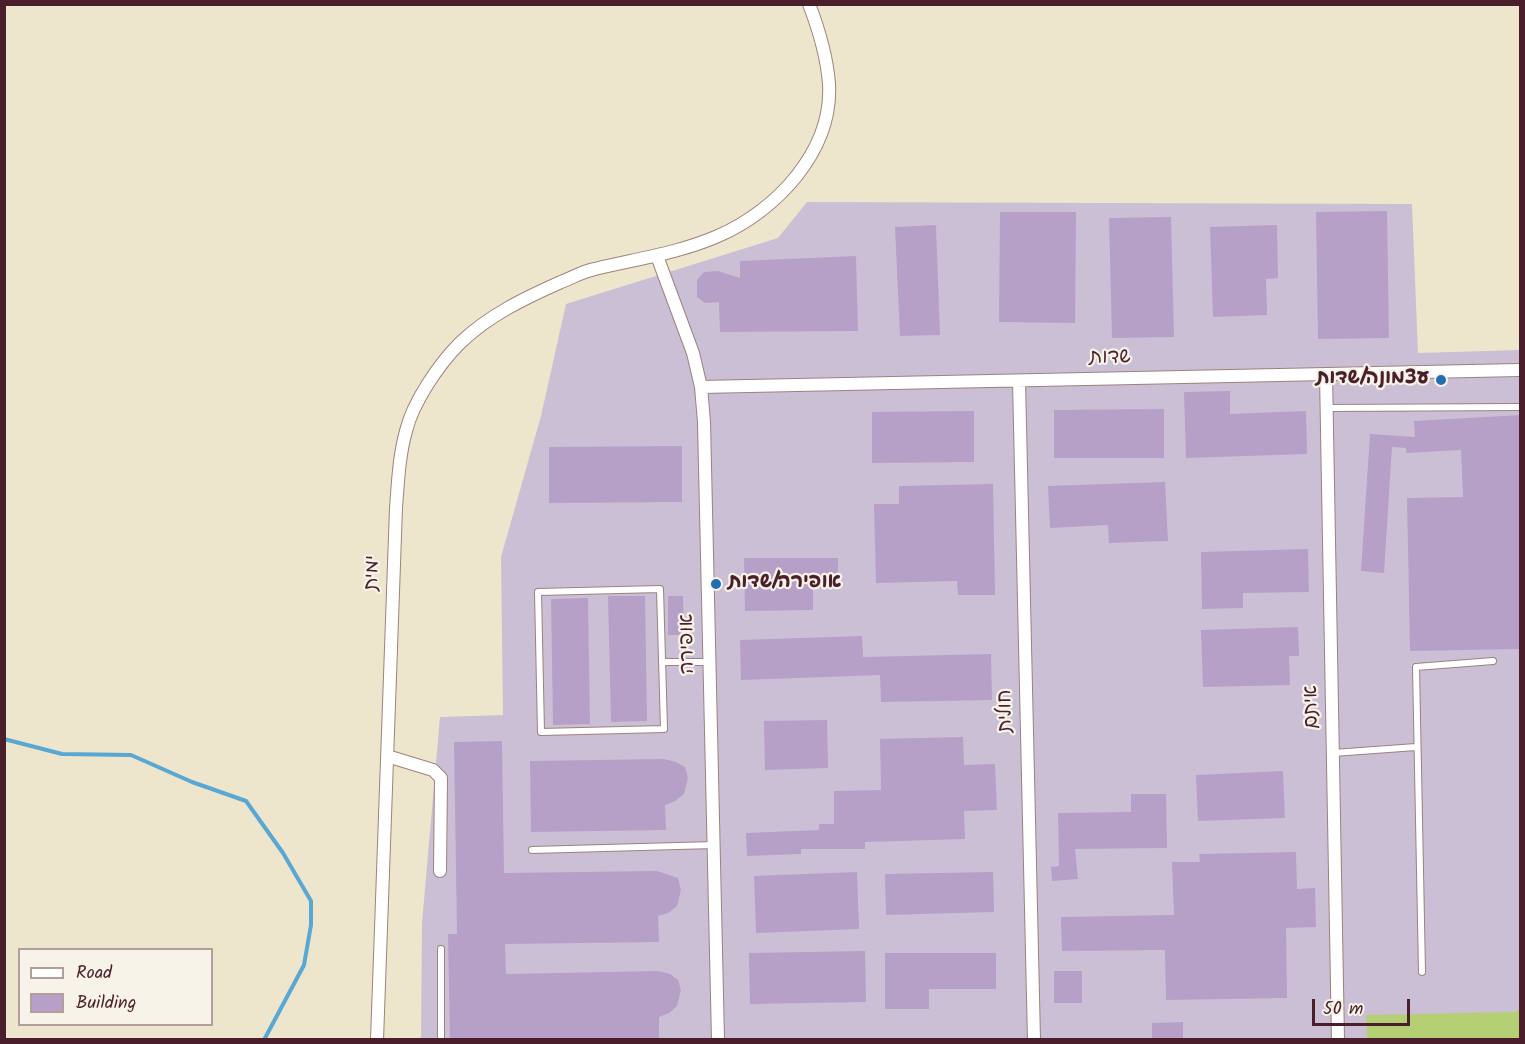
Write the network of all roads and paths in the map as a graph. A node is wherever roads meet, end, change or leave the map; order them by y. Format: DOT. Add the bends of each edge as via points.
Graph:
graph roads {
  1 [pos="809,4"];
  2 [pos="657,256"];
  3 [pos="1521,370"];
  4 [pos="1326,374"];
  5 [pos="1019,381"];
  6 [pos="701,387"];
  7 [pos="1521,406"];
  8 [pos="1327,408"];
  9 [pos="1493,661"];
  10 [pos="662,662"];
  11 [pos="709,662"];
  12 [pos="1416,747"];
  13 [pos="1333,753"];
  14 [pos="387,756"];
  15 [pos="714,845"];
  16 [pos="532,850"];
  17 [pos="440,871"];
  18 [pos="441,949"];
  19 [pos="1422,972"];
  20 [pos="376,1040"];
  21 [pos="441,1040"];
  22 [pos="718,1040"];
  23 [pos="1034,1040"];
  24 [pos="1338,1040"];
  1 -- 2 [label="street, ימית" via="826,59 829,86 826,116 814,150 792,183 766,208 718,236"];
  2 -- 6 [label="street, אופירה" via="693,353"];
  2 -- 14 [label="street, ימית" via="592,269 503,311 459,344 421,396 406,429 400,462"];
  3 -- 4 [label="street, שדות"];
  4 -- 5 [label="street, שדות"];
  4 -- 8 [label="street, איתם"];
  5 -- 6 [label="street, שדות"];
  5 -- 23 [label="street, חולית"];
  6 -- 11 [label="street, אופירה"];
  7 -- 8 [label="lane"];
  8 -- 13 [label="street, איתם"];
  9 -- 12 [label="lane" via="1416,667"];
  10 -- 10 [label="lane" via="660,589 538,592 541,732 664,729"];
  10 -- 11 [label="lane"];
  11 -- 15 [label="street, אופירה"];
  12 -- 13 [label="lane"];
  12 -- 19 [label="lane"];
  13 -- 24 [label="street, איתם"];
  14 -- 17 [label="street" via="433,770 441,778"];
  14 -- 20 [label="street, ימית"];
  15 -- 16 [label="lane"];
  15 -- 22 [label="street, אופירה"];
  18 -- 21 [label="lane"];
}
